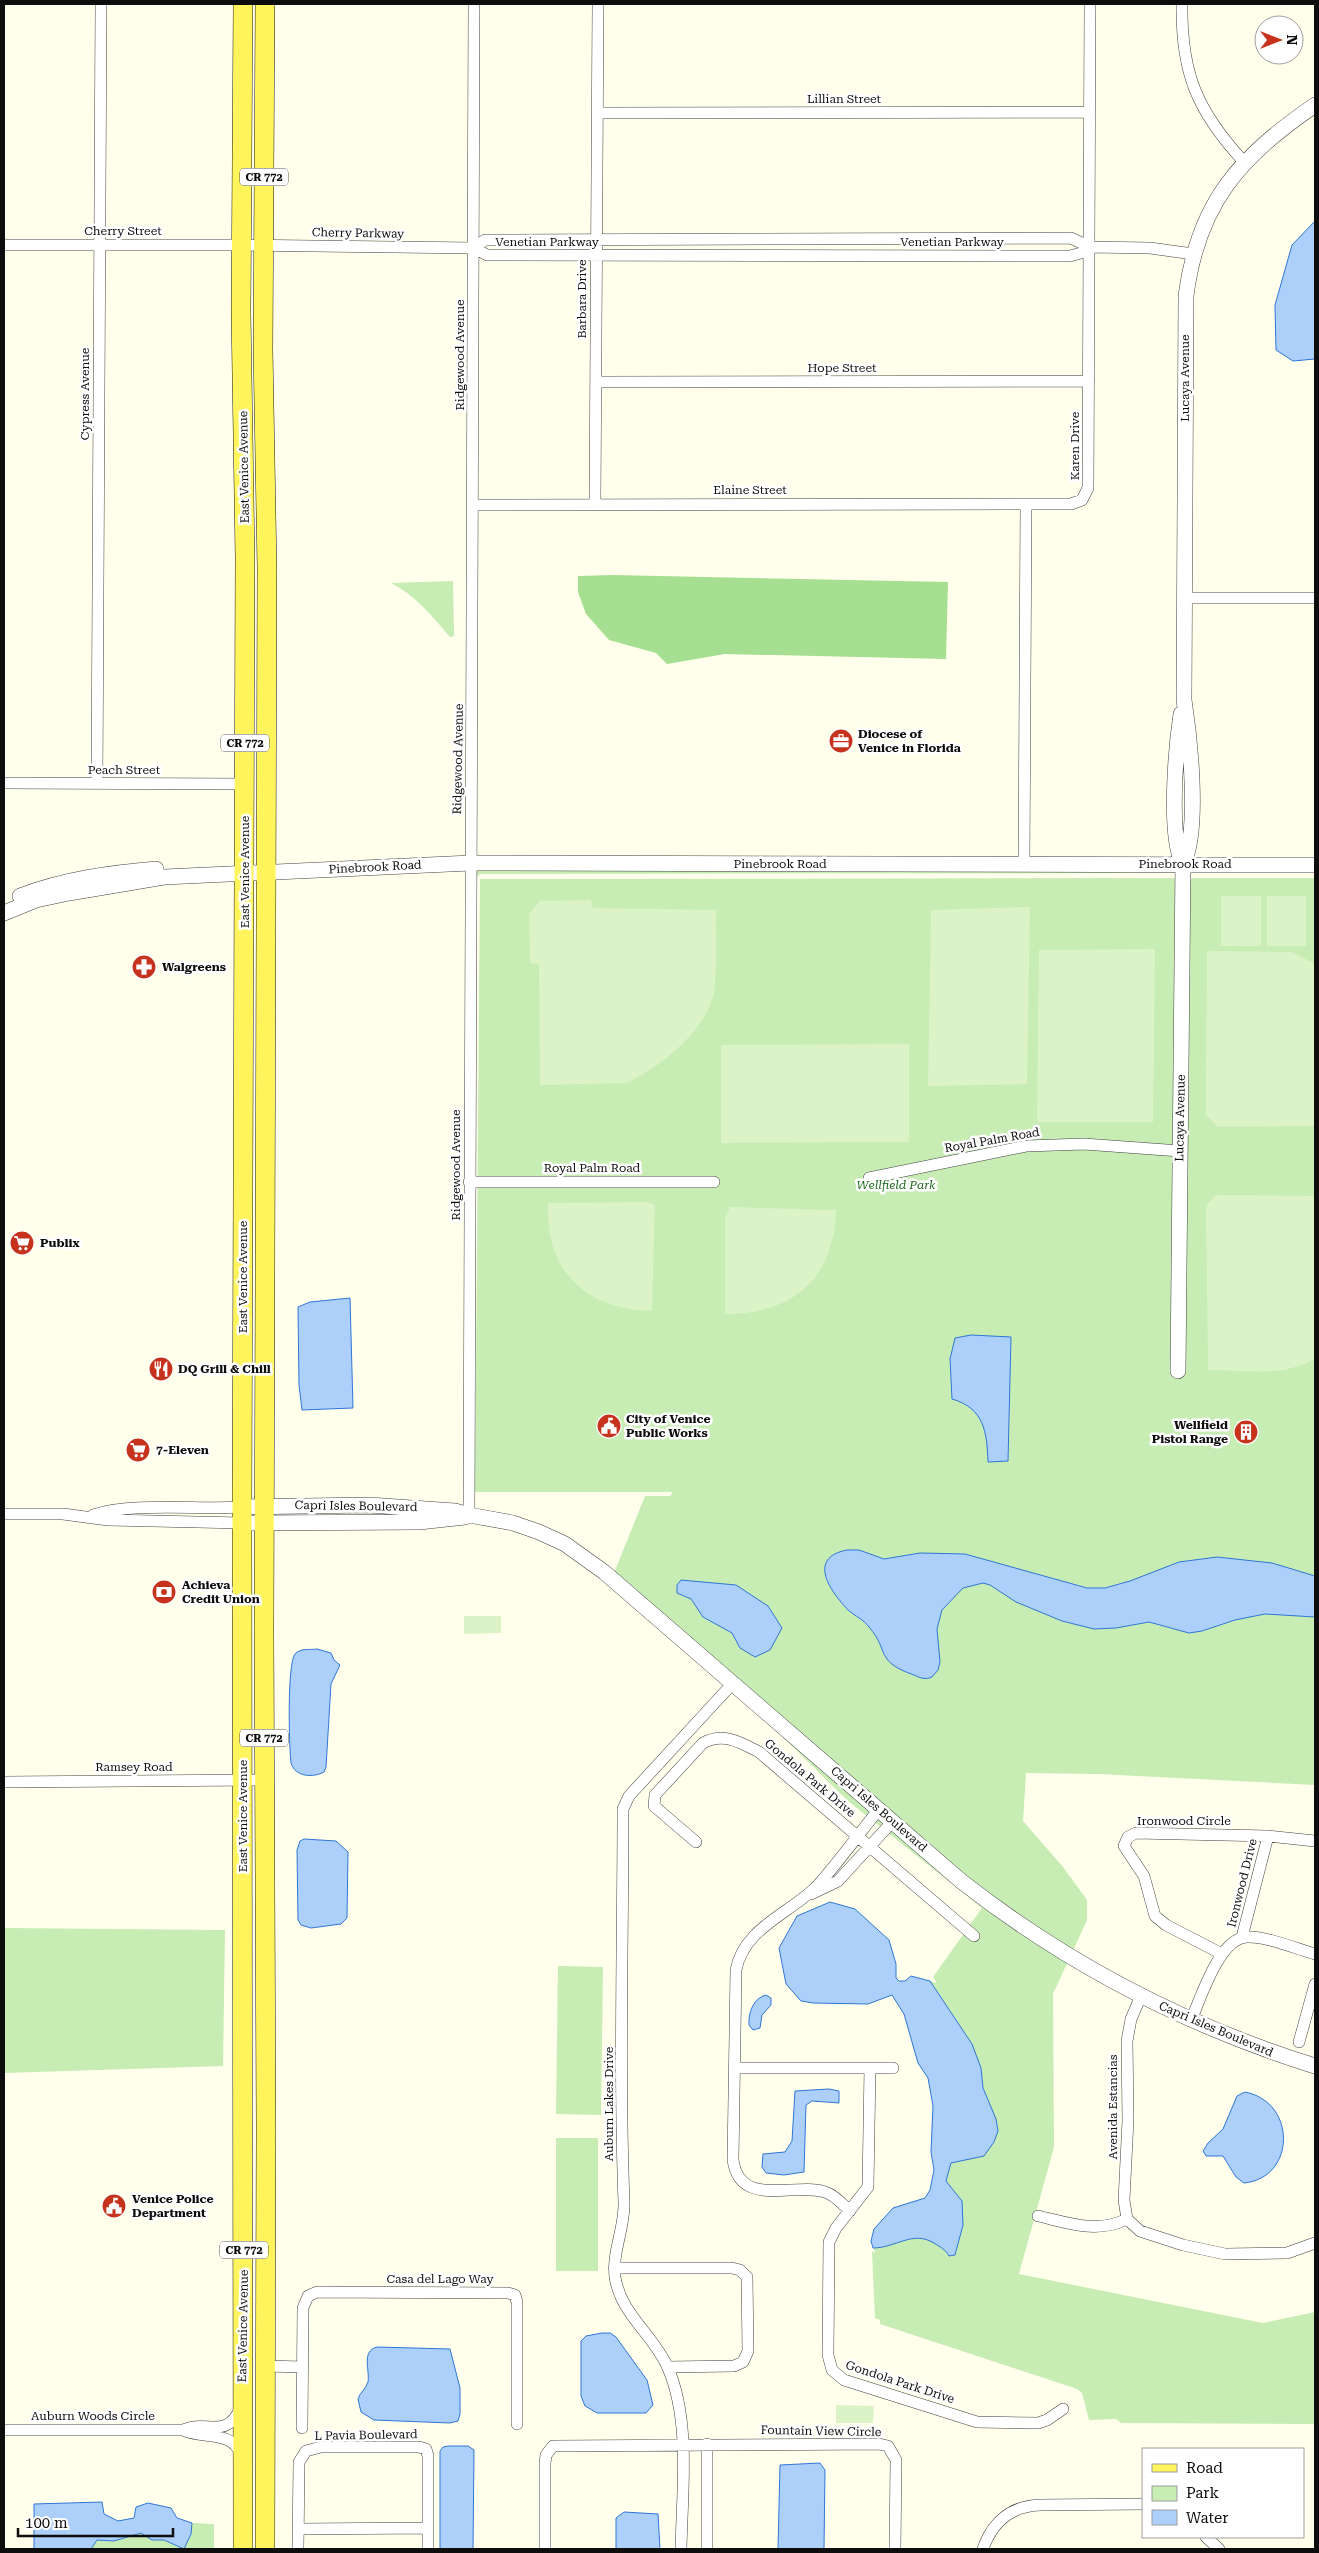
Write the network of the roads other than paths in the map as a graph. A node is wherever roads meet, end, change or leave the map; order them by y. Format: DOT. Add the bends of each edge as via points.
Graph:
graph roads {
  1 [pos="101,4"];
  2 [pos="243,4"];
  3 [pos="265,4"];
  4 [pos="474,4"];
  5 [pos="598,4"];
  6 [pos="1090,4"];
  7 [pos="1182,4"];
  8 [pos="1315,105"];
  9 [pos="597,112"];
  10 [pos="1090,112"];
  11 [pos="1244,162"];
  12 [pos="916,238"];
  13 [pos="760,239"];
  14 [pos="596,240"];
  15 [pos="4,245"];
  16 [pos="100,245"];
  17 [pos="242,245"];
  18 [pos="264,246"];
  19 [pos="1090,247"];
  20 [pos="474,248"];
  21 [pos="1192,254"];
  22 [pos="596,256"];
  23 [pos="761,256"];
  24 [pos="916,256"];
  25 [pos="1089,381"];
  26 [pos="596,382"];
  27 [pos="595,504"];
  28 [pos="1026,504"];
  29 [pos="473,505"];
  30 [pos="1184,598"];
  31 [pos="1315,598"];
  32 [pos="4,784"];
  33 [pos="97,784"];
  34 [pos="245,784"];
  35 [pos="471,863"];
  36 [pos="1024,864"];
  37 [pos="1183,864"];
  38 [pos="1315,865"];
  39 [pos="265,872"];
  40 [pos="245,873"];
  41 [pos="121,878"];
  42 [pos="4,902"];
  43 [pos="4,913"];
  44 [pos="244,1086"];
  45 [pos="1180,1151"];
  46 [pos="243,1172"];
  47 [pos="869,1178"];
  48 [pos="469,1182"];
  49 [pos="714,1182"];
  50 [pos="264,1184"];
  51 [pos="264,1302"];
  52 [pos="1178,1371"];
  53 [pos="4,1514"];
  54 [pos="264,1514"];
  55 [pos="242,1515"];
  56 [pos="469,1516"];
  57 [pos="733,1683"];
  58 [pos="243,1780"];
  59 [pos="264,1780"];
  60 [pos="4,1782"];
  61 [pos="879,1810"];
  62 [pos="893,1822"];
  63 [pos="858,1836"];
  64 [pos="1268,1836"];
  65 [pos="696,1842"];
  66 [pos="1315,1842"];
  67 [pos="871,1847"];
  68 [pos="807,1896"];
  69 [pos="974,1936"];
  70 [pos="1242,1937"];
  71 [pos="244,1950"];
  72 [pos="1222,1954"];
  73 [pos="1315,1954"];
  74 [pos="1315,1984"];
  75 [pos="1141,1996"];
  76 [pos="1191,2020"];
  77 [pos="1299,2042"];
  78 [pos="1315,2066"];
  79 [pos="735,2068"];
  80 [pos="870,2068"];
  81 [pos="893,2068"];
  82 [pos="266,2129"];
  83 [pos="850,2211"];
  84 [pos="1038,2216"];
  85 [pos="1127,2219"];
  86 [pos="1315,2243"];
  87 [pos="614,2268"];
  88 [pos="265,2366"];
  89 [pos="303,2367"];
  90 [pos="668,2367"];
  91 [pos="242,2385"];
  92 [pos="1062,2409"];
  93 [pos="517,2424"];
  94 [pos="302,2428"];
  95 [pos="4,2430"];
  96 [pos="183,2430"];
  97 [pos="682,2444"];
  98 [pos="707,2444"];
  99 [pos="244,2464"];
  100 [pos="1142,2504"];
  101 [pos="428,2528"];
  102 [pos="298,2529"];
  103 [pos="1207,2538"];
  104 [pos="243,2549"];
  105 [pos="265,2549"];
  106 [pos="298,2549"];
  107 [pos="428,2549"];
  108 [pos="545,2549"];
  109 [pos="682,2549"];
  110 [pos="707,2549"];
  111 [pos="895,2549"];
  112 [pos="983,2549"];
  113 [pos="1219,2549"];
  1 -- 16 [label="street, Cypress Avenue"];
  2 -- 17 [label="main road, East Venice Avenue / CR 772"];
  3 -- 18 [label="main road, East Venice Avenue / CR 772"];
  4 -- 20 [label="street, Ridgewood Avenue"];
  5 -- 9 [label="street, Barbara Drive"];
  6 -- 10 [label="street, Karen Drive"];
  7 -- 11 [label="street" via="1183,46 1192,83 1209,119"];
  8 -- 11 [label="street, Lucaya Avenue" via="1277,132"];
  9 -- 10 [label="street, Lillian Street"];
  9 -- 14 [label="street, Barbara Drive"];
  10 -- 19 [label="street, Karen Drive"];
  11 -- 21 [label="street, Lucaya Avenue" via="1214,204"];
  12 -- 13 [label="street, Venetian Parkway"];
  12 -- 19 [label="street, Venetian Parkway" via="1071,238"];
  12 -- 24 [label="street"];
  13 -- 14 [label="street, Venetian Parkway"];
  13 -- 23 [label="street"];
  14 -- 20 [label="street, Venetian Parkway" via="485,240"];
  14 -- 22 [label="street, Barbara Drive"];
  15 -- 16 [label="street, Cherry Street"];
  16 -- 17 [label="street, Cherry Street"];
  16 -- 33 [label="street, Cypress Avenue"];
  17 -- 18 [label="street, Cherry Parkway"];
  17 -- 34 [label="main road, East Venice Avenue / CR 772"];
  18 -- 20 [label="street, Cherry Parkway"];
  18 -- 39 [label="main road, East Venice Avenue / CR 772"];
  19 -- 21 [label="street, Venetian Parkway" via="1150,248"];
  19 -- 24 [label="street, Venetian Parkway" via="1070,256"];
  19 -- 25 [label="street, Karen Drive"];
  20 -- 22 [label="street, Venetian Parkway" via="488,255"];
  20 -- 29 [label="street, Ridgewood Avenue"];
  21 -- 30 [label="street, Lucaya Avenue" via="1185,312"];
  22 -- 23 [label="street, Venetian Parkway"];
  22 -- 26 [label="street, Barbara Drive"];
  23 -- 24 [label="street, Venetian Parkway"];
  25 -- 26 [label="street, Hope Street"];
  25 -- 28 [label="street, Karen Drive" via="1086,494 1082,500 1071,504"];
  26 -- 27 [label="street, Barbara Drive"];
  27 -- 28 [label="street, Elaine Street"];
  27 -- 29 [label="street, Elaine Street"];
  28 -- 36 [label="street"];
  29 -- 35 [label="street, Ridgewood Avenue"];
  30 -- 31 [label="street"];
  30 -- 37 [label="street, Lucaya Avenue" via="1184,700 1176,750 1176,845"];
  32 -- 33 [label="street, Peach Street"];
  33 -- 34 [label="street, Peach Street"];
  34 -- 40 [label="main road, East Venice Avenue / CR 772"];
  35 -- 36 [label="street, Pinebrook Road"];
  35 -- 39 [label="street, Pinebrook Road"];
  35 -- 48 [label="street, Ridgewood Avenue"];
  36 -- 37 [label="street, Pinebrook Road"];
  37 -- 38 [label="street, Pinebrook Road"];
  37 -- 45 [label="street, Lucaya Avenue"];
  39 -- 40 [label="street, Pinebrook Road"];
  39 -- 50 [label="main road, East Venice Avenue / CR 772"];
  40 -- 41 [label="street, Pinebrook Road" via="218,868"];
  40 -- 44 [label="main road, East Venice Avenue / CR 772"];
  41 -- 42 [label="street, Pinebrook Road" via="53,884"];
  41 -- 43 [label="street, Pinebrook Road" via="36,900"];
  44 -- 46 [label="main road, East Venice Avenue / CR 772"];
  44 -- 50 [label="main road" via="252,1118 256,1168"];
  45 -- 47 [label="street, Royal Palm Road" via="1084,1144 1026,1146"];
  45 -- 52 [label="street, Lucaya Avenue"];
  46 -- 51 [label="main road" via="257,1194 257,1277"];
  46 -- 55 [label="main road, East Venice Avenue / CR 772"];
  48 -- 49 [label="street, Royal Palm Road"];
  48 -- 56 [label="street, Ridgewood Avenue"];
  50 -- 51 [label="main road, East Venice Avenue / CR 772"];
  51 -- 54 [label="main road, East Venice Avenue / CR 772"];
  53 -- 55 [label="street" via="87,1517 112,1510"];
  54 -- 55 [label="street, Capri Isles Boulevard"];
  54 -- 56 [label="street, Capri Isles Boulevard" via="419,1522"];
  54 -- 59 [label="main road, East Venice Avenue / CR 772"];
  55 -- 58 [label="main road, East Venice Avenue / CR 772"];
  56 -- 57 [label="street, Capri Isles Boulevard" via="525,1527 578,1552"];
  57 -- 61 [label="street, Capri Isles Boulevard"];
  57 -- 87 [label="street, Auburn Lakes Drive" via="624,1804 624,2203"];
  58 -- 59 [label="street, Ramsey Road"];
  58 -- 60 [label="street, Ramsey Road"];
  58 -- 71 [label="main road, East Venice Avenue / CR 772"];
  59 -- 82 [label="main road, East Venice Avenue / CR 772"];
  61 -- 62 [label="street, Capri Isles Boulevard"];
  61 -- 63 [label="street, Gondola Park Drive"];
  62 -- 67 [label="street, Gondola Park Drive"];
  62 -- 75 [label="street, Capri Isles Boulevard" via="986,1900 1050,1944"];
  63 -- 65 [label="street, Gondola Park Drive" via="759,1752 739,1741 722,1737 703,1743 653,1801 654,1806"];
  63 -- 67 [label="street, Gondola Park Drive"];
  63 -- 68 [label="street, Gondola Park Drive"];
  64 -- 66 [label="street, Ironwood Circle"];
  64 -- 70 [label="street, Ironwood Drive"];
  64 -- 72 [label="street, Ironwood Circle" via="1136,1833 1125,1840 1126,1850 1144,1876 1155,1916"];
  67 -- 68 [label="street, Gondola Park Drive" via="838,1881"];
  67 -- 69 [label="street, Gondola Park Drive"];
  68 -- 79 [label="street, Gondola Park Drive" via="757,1932 737,1962"];
  70 -- 72 [label="street"];
  70 -- 73 [label="street"];
  71 -- 82 [label="main road" via="252,1986 254,2107"];
  71 -- 91 [label="main road, East Venice Avenue / CR 772"];
  72 -- 76 [label="street"];
  74 -- 77 [label="street"];
  75 -- 76 [label="street, Capri Isles Boulevard"];
  75 -- 85 [label="street, Avenida Estancias" via="1131,2019 1127,2041 1128,2134 1124,2200"];
  76 -- 78 [label="street, Capri Isles Boulevard" via="1257,2048"];
  79 -- 80 [label="street"];
  79 -- 83 [label="street, Gondola Park Drive" via="733,2160 738,2177 755,2189 826,2192"];
  80 -- 81 [label="street"];
  80 -- 83 [label="street, Gondola Park Drive" via="870,2178 864,2194"];
  82 -- 88 [label="main road, East Venice Avenue / CR 772"];
  83 -- 92 [label="street, Gondola Park Drive" via="831,2236 829,2248 828,2355 837,2376 982,2423 1038,2423"];
  84 -- 85 [label="street" via="1090,2228 1110,2226"];
  85 -- 86 [label="street" via="1140,2231 1225,2254 1287,2253"];
  87 -- 90 [label="street, Auburn Lakes Drive" via="626,2310"];
  87 -- 90 [label="street" via="732,2268 747,2277 748,2351 743,2362 732,2366"];
  88 -- 89 [label="street"];
  88 -- 105 [label="main road, East Venice Avenue / CR 772"];
  89 -- 93 [label="street, Casa del Lago Way" via="303,2308 312,2293 512,2293 517,2302"];
  89 -- 94 [label="street, Casa del Lago Way"];
  90 -- 97 [label="street, Auburn Lakes Drive" via="680,2406"];
  91 -- 96 [label="street, Auburn Woods Circle" via="240,2409 230,2424"];
  91 -- 99 [label="main road, East Venice Avenue / CR 772"];
  95 -- 96 [label="street, Auburn Woods Circle"];
  96 -- 99 [label="street, Auburn Woods Circle" via="230,2439 239,2449"];
  97 -- 98 [label="street, Fountain View Circle"];
  97 -- 108 [label="street, Fountain View Circle" via="562,2444 550,2448 545,2463"];
  97 -- 109 [label="street, Auburn Lakes Drive"];
  98 -- 110 [label="street"];
  98 -- 111 [label="street, Fountain View Circle" via="888,2446 896,2460"];
  99 -- 104 [label="main road, East Venice Avenue / CR 772"];
  100 -- 112 [label="street" via="1024,2507 1008,2513 997,2522"];
  101 -- 102 [label="street"];
  101 -- 102 [label="street, L Pavia Boulevard" via="426,2449 320,2447 306,2451 299,2462"];
  101 -- 107 [label="street, L Pavia Boulevard"];
  102 -- 106 [label="street, L Pavia Boulevard"];
  103 -- 113 [label="street"];
}
